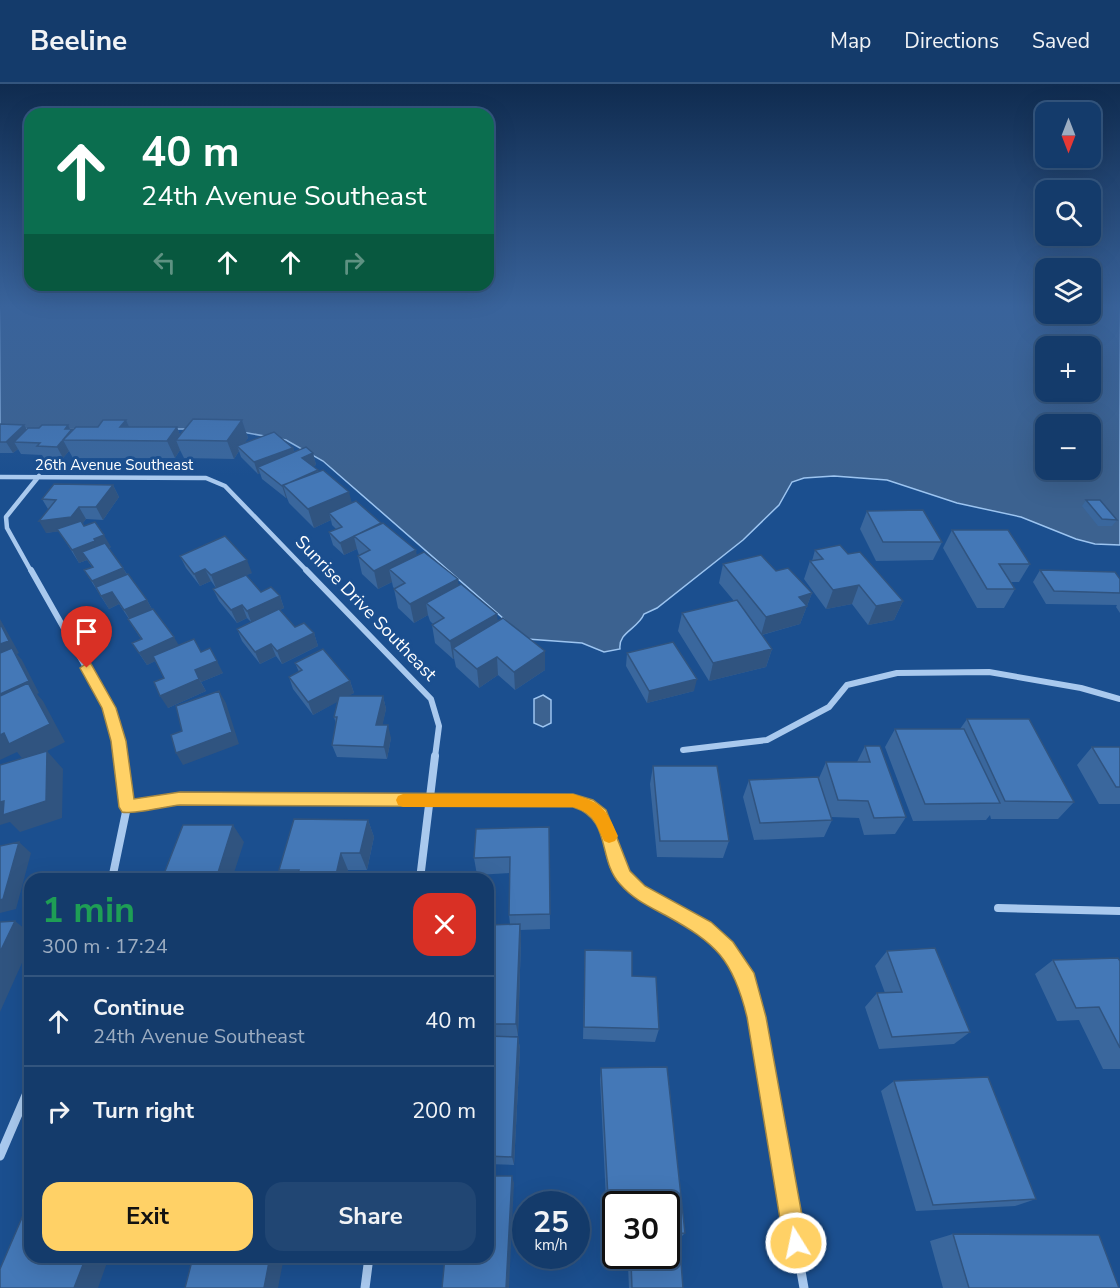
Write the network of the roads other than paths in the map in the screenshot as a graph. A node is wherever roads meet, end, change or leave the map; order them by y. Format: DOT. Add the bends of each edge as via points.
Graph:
graph roads {
  1 [pos="39,476"];
  2 [pos="0,477"];
  3 [pos="225,486"];
  4 [pos="1120,699"];
  5 [pos="683,750"];
  6 [pos="431,800"];
  7 [pos="127,807"];
  8 [pos="113,873"];
  9 [pos="421,873"];
  10 [pos="998,908"];
  11 [pos="1120,911"];
  12 [pos="24,1100"];
  13 [pos="0,1156"];
  14 [pos="368,1263"];
  15 [pos="365,1288"];
  16 [pos="804,1288"];
  1 -- 2 [label="street, 26th Avenue Southeast"];
  1 -- 3 [label="street, 26th Avenue Southeast" via="192,477"];
  1 -- 7 [label="street" via="6,517 7,528 109,708"];
  3 -- 6 [label="street, Sunrise Drive Southeast" via="431,699 439,726"];
  4 -- 5 [label="street" via="990,672 897,673 847,685 829,707 767,740"];
  6 -- 7 [label="street" via="180,799"];
  6 -- 9 [label="street, Sunrise Drive Southeast"];
  6 -- 16 [label="street" via="573,800 588,805 601,814 623,876 646,896 705,928 727,948 747,980 757,1017"];
  7 -- 8 [label="street"];
  10 -- 11 [label="street"];
  12 -- 13 [label="street"];
  14 -- 15 [label="street"];
}
